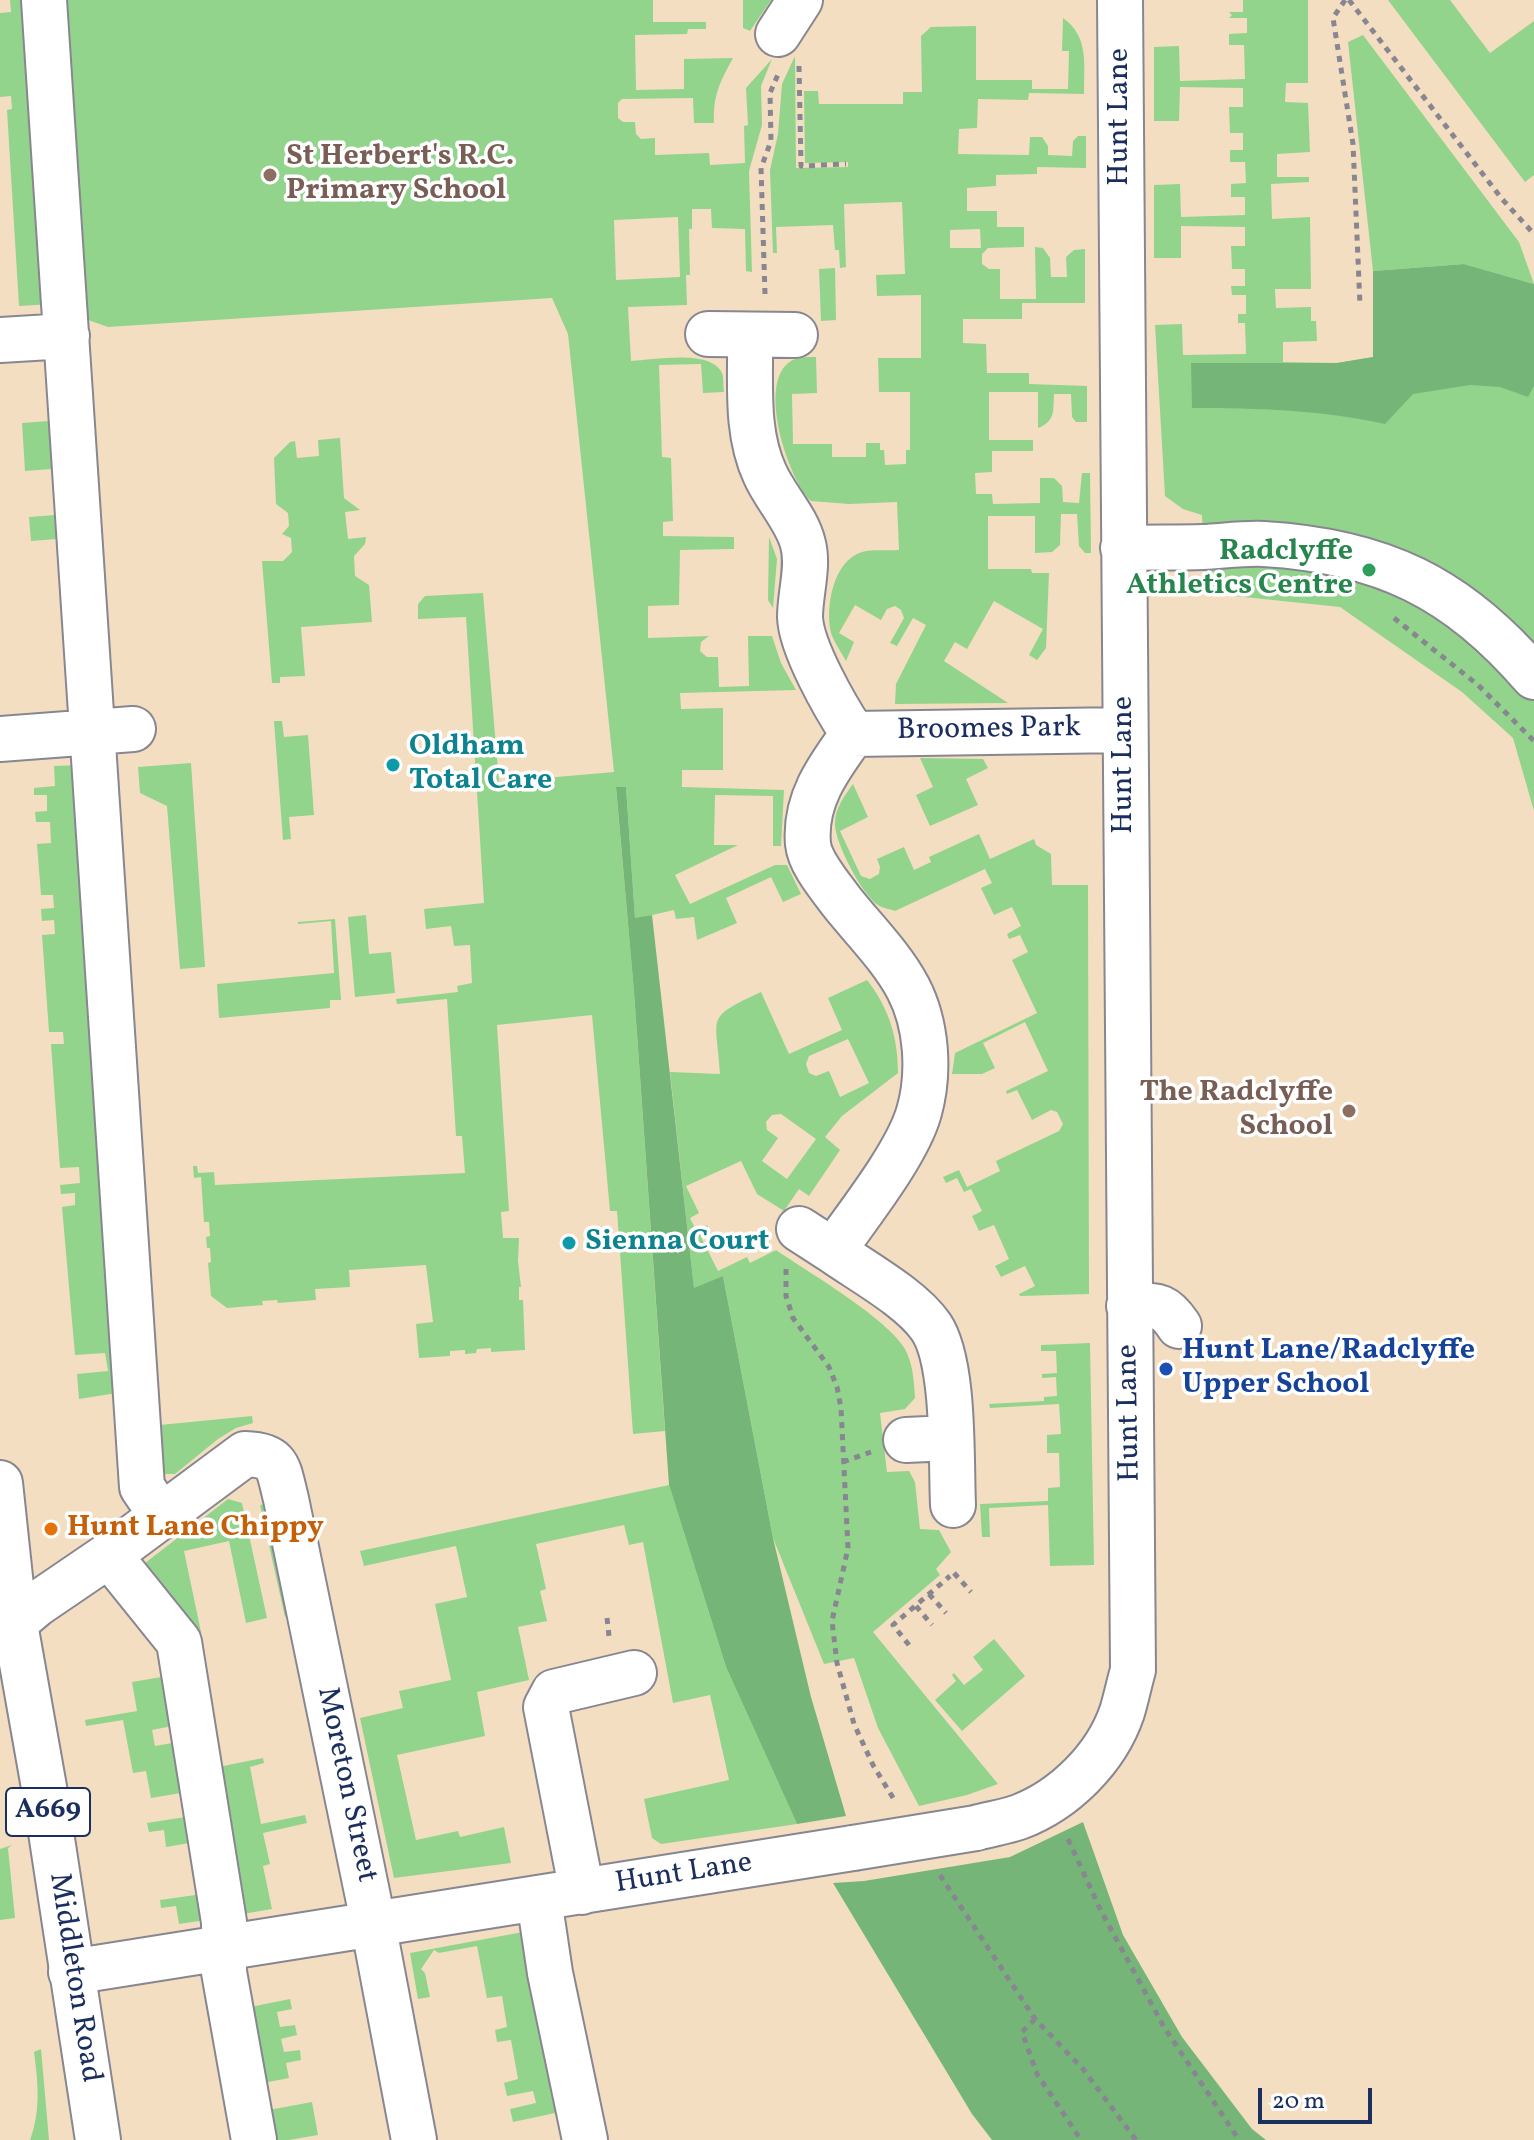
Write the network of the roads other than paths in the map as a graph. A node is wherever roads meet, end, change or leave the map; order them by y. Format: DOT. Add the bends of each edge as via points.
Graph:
graph roads {
  1 [pos="44,0"];
  2 [pos="1120,0"];
  3 [pos="755,335"];
  4 [pos="67,336"];
  5 [pos="0,340"];
  6 [pos="1123,548"];
  7 [pos="1534,677"];
  8 [pos="113,730"];
  9 [pos="1124,730"];
  10 [pos="853,734"];
  11 [pos="0,739"];
  12 [pos="1129,1306"];
  13 [pos="1179,1326"];
  14 [pos="950,1438"];
  15 [pos="906,1440"];
  16 [pos="0,1483"];
  17 [pos="953,1505"];
  18 [pos="161,1515"];
  19 [pos="109,1555"];
  20 [pos="8,1630"];
  21 [pos="634,1673"];
  22 [pos="582,1892"];
  23 [pos="539,1899"];
  24 [pos="371,1923"];
  25 [pos="224,1947"];
  26 [pos="71,1972"];
  27 [pos="98,2140"];
  28 [pos="254,2140"];
  29 [pos="414,2140"];
  30 [pos="585,2140"];
  1 -- 4 [label="street"];
  2 -- 6 [label="street, Hunt Lane"];
  3 -- 10 [label="street, Broomes Park" via="752,431 757,455 803,542 801,627"];
  4 -- 5 [label="street"];
  4 -- 8 [label="street"];
  6 -- 7 [label="street" via="1261,544 1347,554 1393,568 1438,591 1484,625"];
  6 -- 9 [label="street, Hunt Lane"];
  8 -- 11 [label="street"];
  8 -- 18 [label="street" via="142,1487"];
  9 -- 10 [label="street, Broomes Park"];
  9 -- 12 [label="street, Hunt Lane"];
  10 -- 14 [label="street, Broomes Park" via="816,789 809,849 833,890 908,988 926,1053 921,1103 908,1137 813,1238 931,1327 948,1385"];
  12 -- 13 [label="street" via="1160,1306"];
  12 -- 22 [label="street, Hunt Lane, bridge" via="1133,1670 1105,1748 1067,1788 1016,1818"];
  14 -- 15 [label="street"];
  14 -- 17 [label="street"];
  16 -- 20 [label="street, Middleton Road / A669"];
  18 -- 19 [label="street"];
  18 -- 24 [label="street, Moreton Street" via="245,1454 265,1455 276,1465"];
  19 -- 20 [label="street"];
  19 -- 25 [label="street" via="179,1642"];
  20 -- 26 [label="street, Middleton Road / A669" via="45,1793"];
  21 -- 22 [label="street" via="554,1692 546,1707"];
  22 -- 23 [label="street, Hunt Lane"];
  23 -- 24 [label="street, Hunt Lane"];
  23 -- 30 [label="street"];
  24 -- 25 [label="street, Hunt Lane"];
  24 -- 29 [label="street, Moreton Street"];
  25 -- 26 [label="street, Hunt Lane"];
  25 -- 28 [label="street"];
  26 -- 27 [label="street, Middleton Road / A669"];
}
